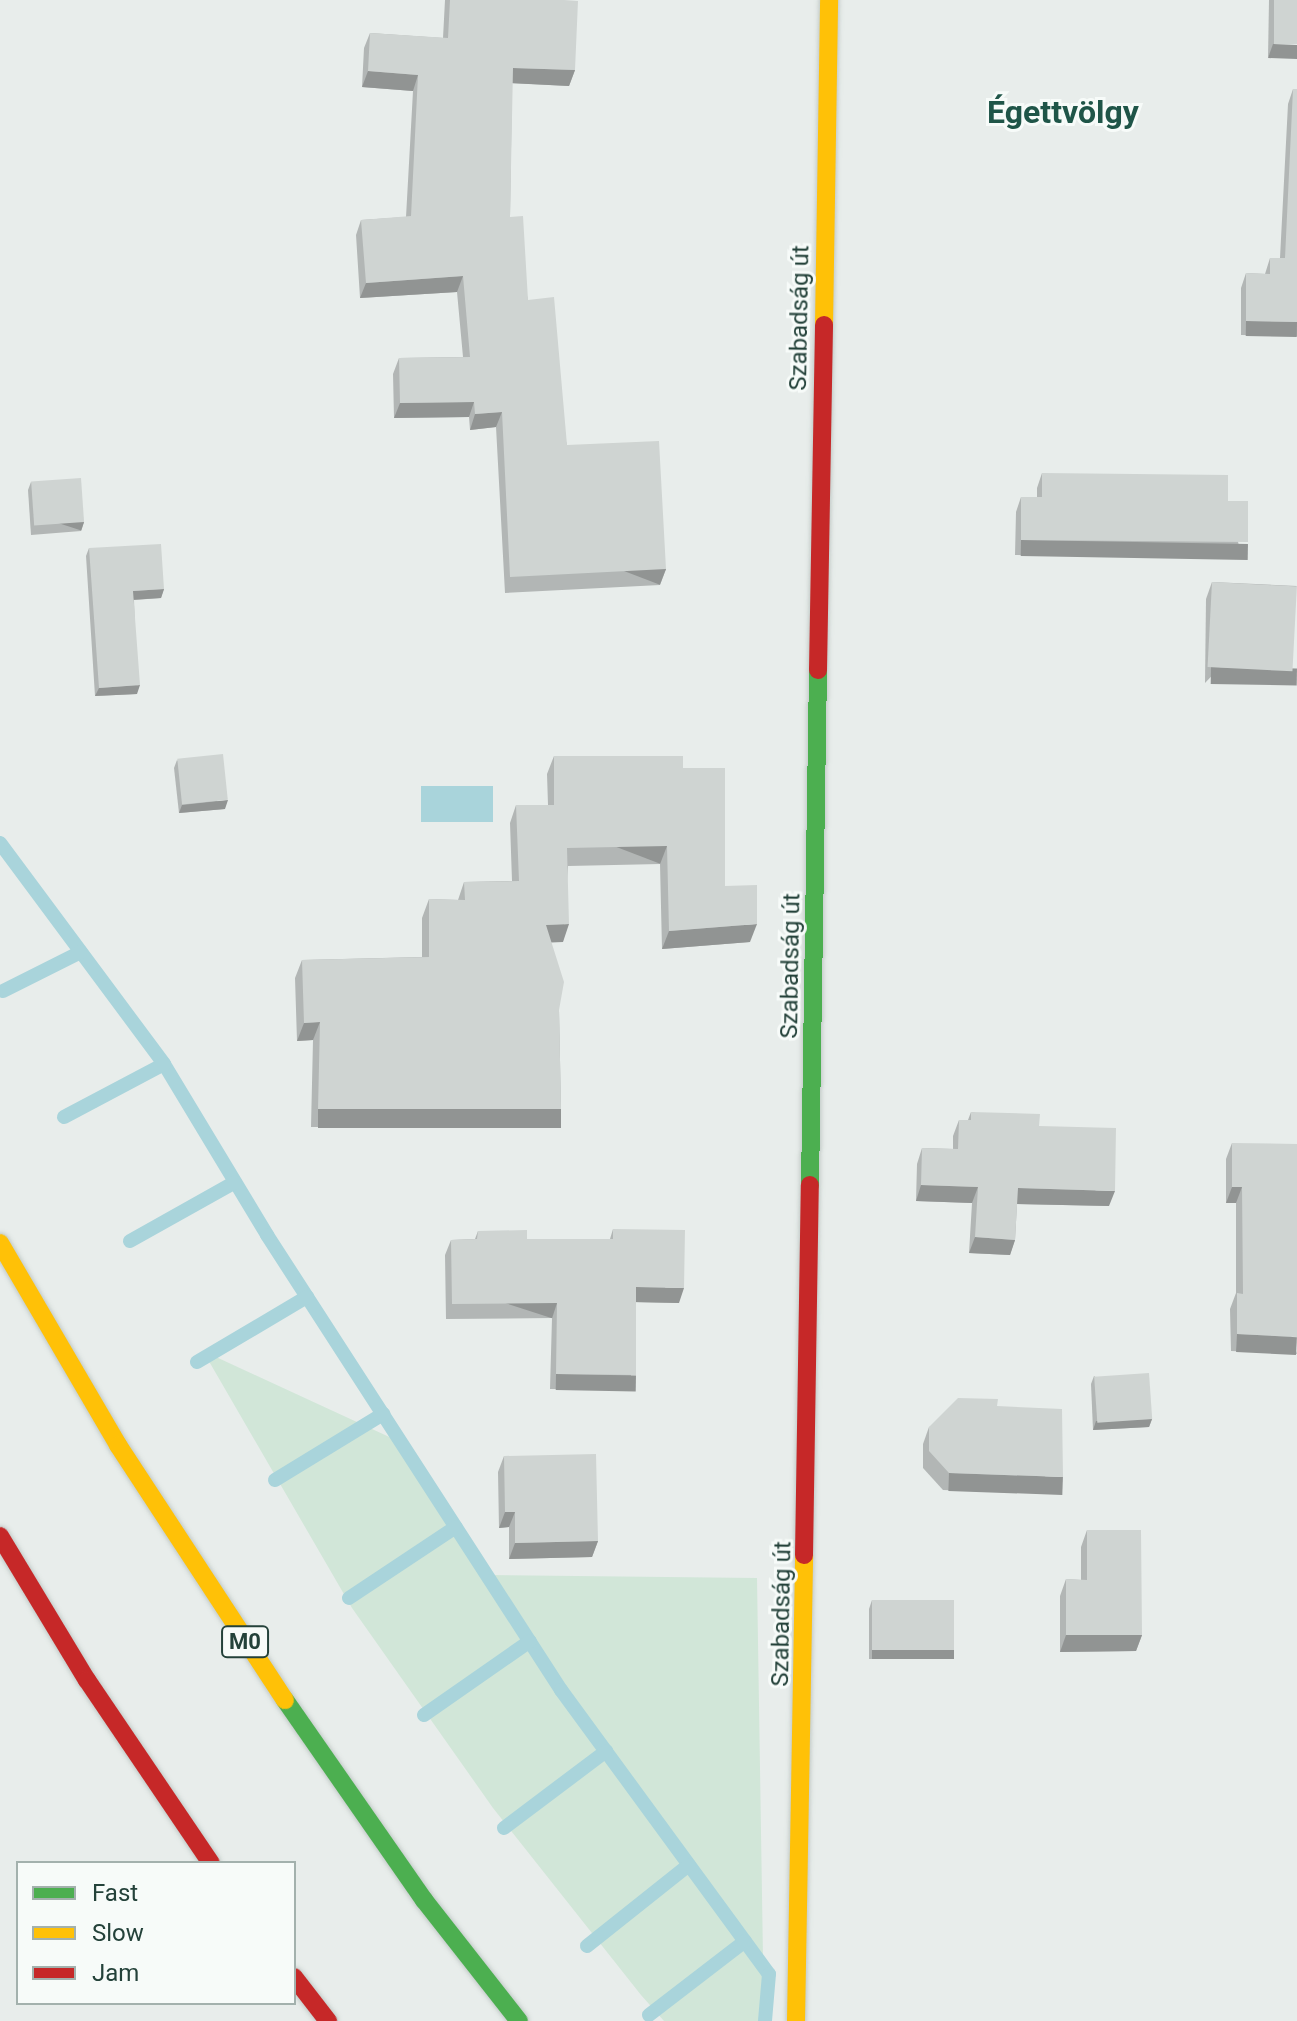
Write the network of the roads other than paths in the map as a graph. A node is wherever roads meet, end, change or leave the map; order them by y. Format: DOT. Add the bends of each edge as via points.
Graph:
graph roads {
  1 [pos="829,0"];
  2 [pos="0,1243"];
  3 [pos="0,1536"];
  4 [pos="210,1861"];
  5 [pos="296,1980"];
  6 [pos="328,2021"];
  7 [pos="519,2021"];
  8 [pos="796,2021"];
  1 -- 8 [label="main road, Szabadság út"];
  2 -- 7 [label="main road, M0" via="118,1445 268,1676 424,1900"];
  3 -- 4 [label="main road" via="87,1680"];
  5 -- 6 [label="main road"];
}
